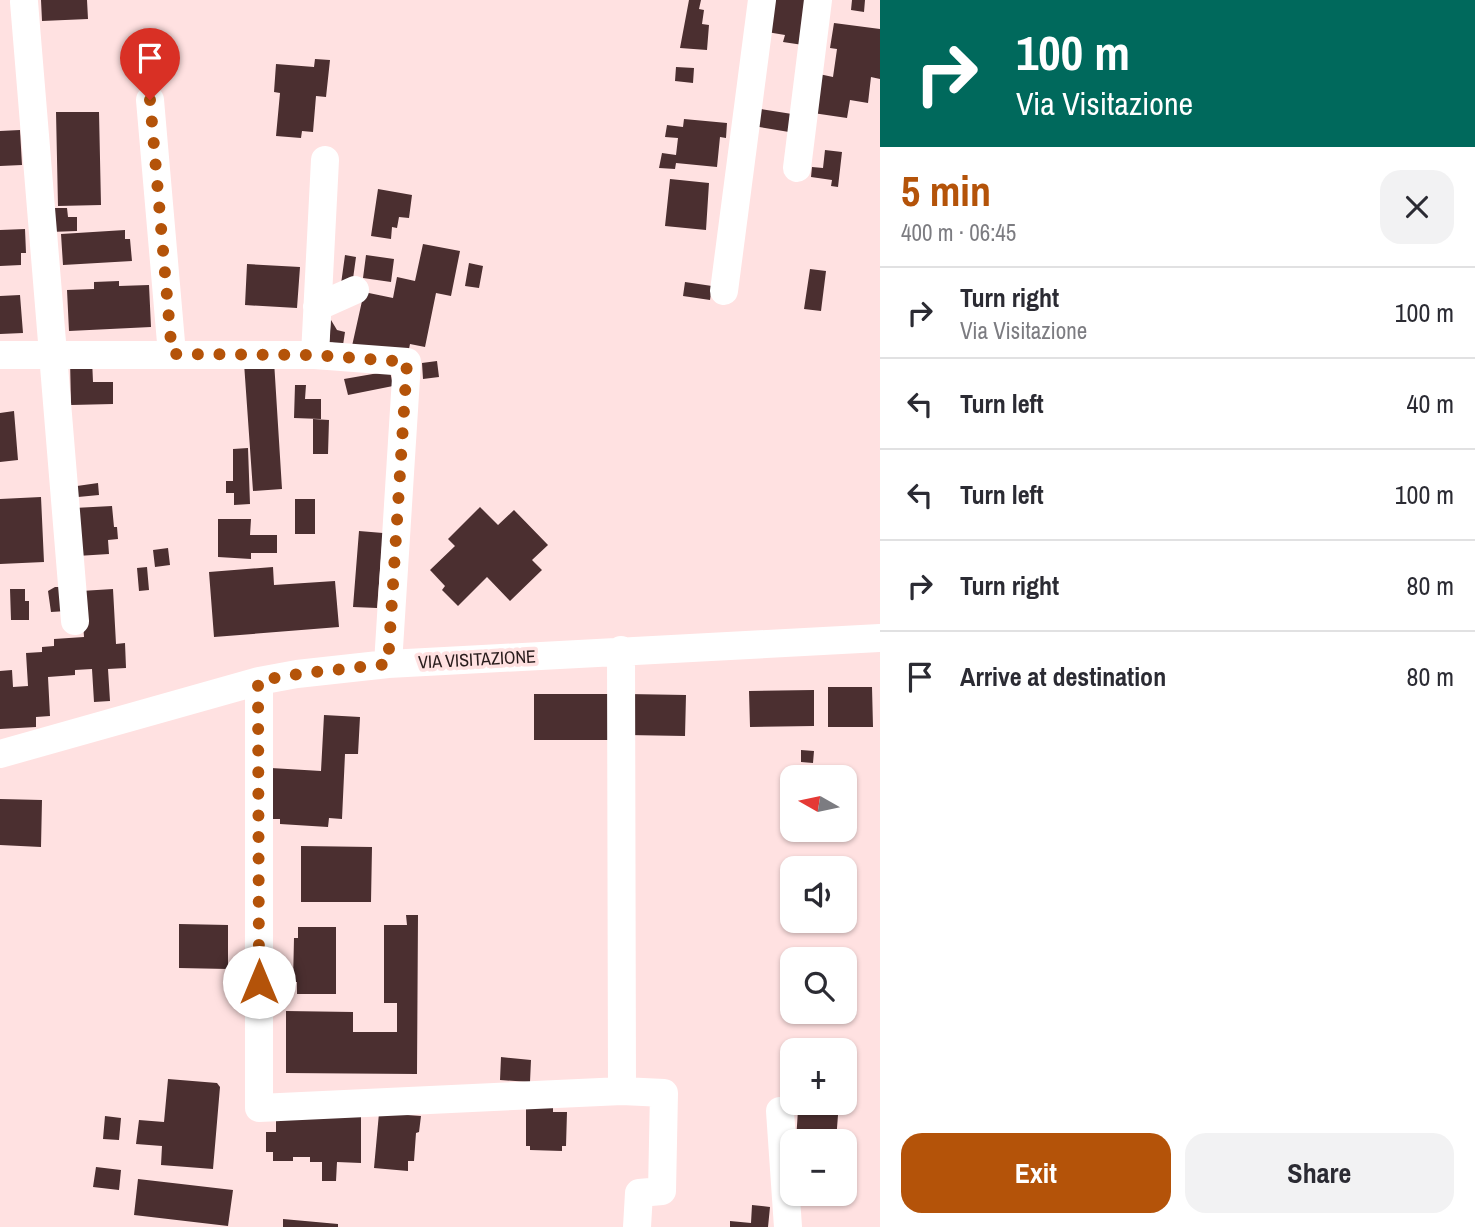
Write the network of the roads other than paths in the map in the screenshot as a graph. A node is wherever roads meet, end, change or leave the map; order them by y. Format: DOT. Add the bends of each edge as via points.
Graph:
graph roads {
  1 [pos="762,0"];
  2 [pos="818,0"];
  3 [pos="23,2"];
  4 [pos="150,100"];
  5 [pos="324,160"];
  6 [pos="797,168"];
  7 [pos="355,290"];
  8 [pos="724,291"];
  9 [pos="317,307"];
  10 [pos="172,354"];
  11 [pos="0,355"];
  12 [pos="54,355"];
  13 [pos="315,355"];
  14 [pos="75,621"];
  15 [pos="880,638"];
  16 [pos="621,650"];
  17 [pos="388,664"];
  18 [pos="258,681"];
  19 [pos="0,754"];
  20 [pos="622,1091"];
  21 [pos="780,1115"];
  22 [pos="637,1227"];
  23 [pos="788,1227"];
  1 -- 8 [label="street"];
  2 -- 6 [label="street"];
  3 -- 12 [label="street"];
  4 -- 10 [label="street"];
  5 -- 9 [label="street"];
  7 -- 9 [label="street"];
  9 -- 13 [label="street"];
  10 -- 12 [label="street"];
  10 -- 13 [label="street"];
  11 -- 12 [label="street"];
  12 -- 14 [label="street"];
  13 -- 17 [label="street" via="407,362"];
  15 -- 16 [label="street, VIA VISITAZIONE"];
  16 -- 17 [label="street, VIA VISITAZIONE"];
  16 -- 20 [label="street"];
  17 -- 18 [label="street, VIA VISITAZIONE"];
  18 -- 19 [label="street, VIA VISITAZIONE"];
  18 -- 20 [label="street" via="259,1108"];
  20 -- 22 [label="street" via="664,1094 662,1191 639,1193"];
  21 -- 23 [label="street"];
}
